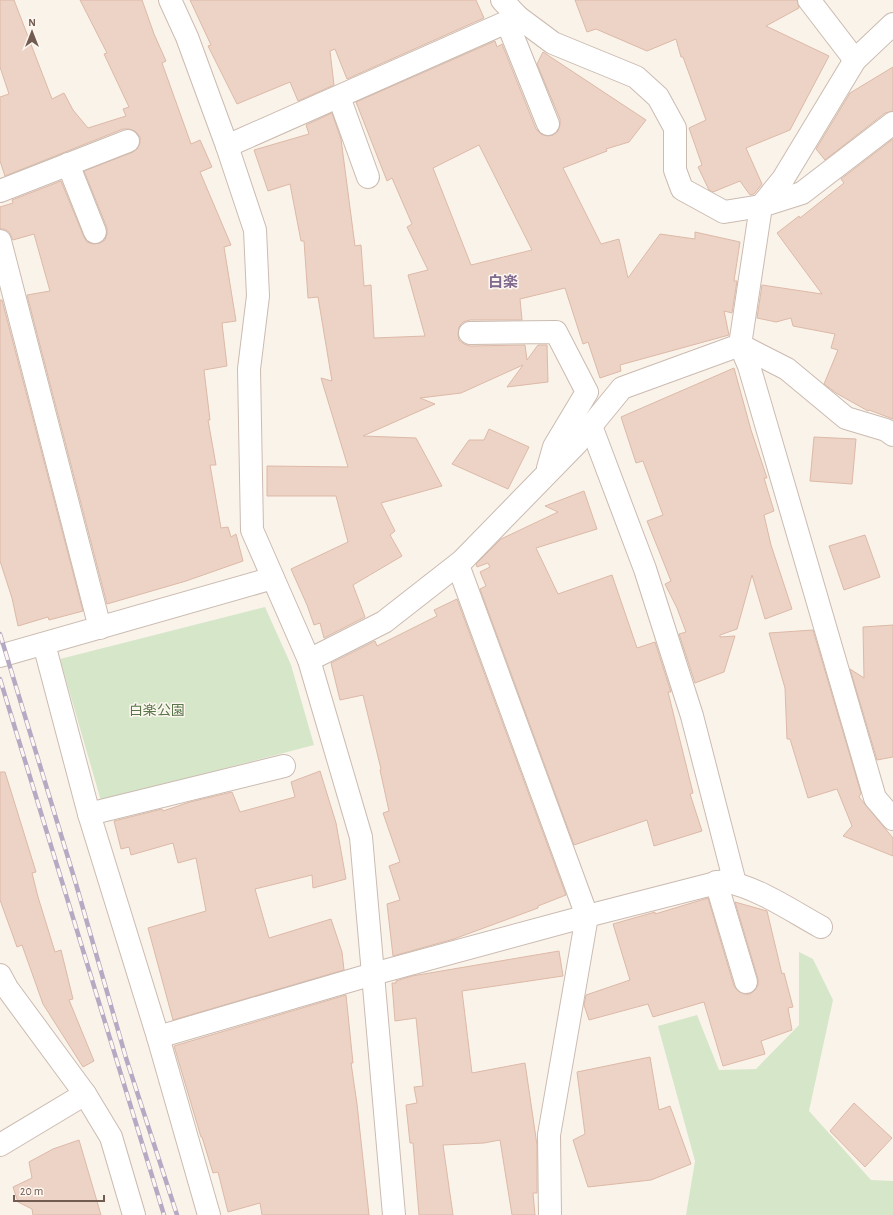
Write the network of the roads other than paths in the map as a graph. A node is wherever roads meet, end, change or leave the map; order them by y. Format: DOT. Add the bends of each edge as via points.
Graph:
graph roads {
  1 [pos="170,0"];
  2 [pos="502,0"];
  3 [pos="809,0"];
  4 [pos="512,20"];
  5 [pos="893,24"];
  6 [pos="855,60"];
  7 [pos="339,97"];
  8 [pos="893,123"];
  9 [pos="548,124"];
  10 [pos="128,141"];
  11 [pos="227,146"];
  12 [pos="68,164"];
  13 [pos="368,176"];
  14 [pos="0,191"];
  15 [pos="762,206"];
  16 [pos="95,232"];
  17 [pos="0,241"];
  18 [pos="470,333"];
  19 [pos="740,344"];
  20 [pos="592,426"];
  21 [pos="893,435"];
  22 [pos="545,476"];
  23 [pos="458,565"];
  24 [pos="273,578"];
  25 [pos="100,628"];
  26 [pos="44,644"];
  27 [pos="0,656"];
  28 [pos="309,660"];
  29 [pos="284,766"];
  30 [pos="89,814"];
  31 [pos="893,819"];
  32 [pos="726,883"];
  33 [pos="587,916"];
  34 [pos="821,927"];
  35 [pos="373,974"];
  36 [pos="0,975"];
  37 [pos="746,982"];
  38 [pos="158,1037"];
  39 [pos="85,1094"];
  40 [pos="0,1145"];
  41 [pos="134,1215"];
  42 [pos="209,1215"];
  43 [pos="394,1215"];
  44 [pos="550,1215"];
  1 -- 11 [label="street" via="187,38"];
  2 -- 4 [label="street"];
  3 -- 6 [label="street"];
  4 -- 7 [label="street"];
  4 -- 9 [label="street"];
  4 -- 15 [label="street" via="553,44 636,77 658,97 676,128 676,170 682,188 724,212"];
  5 -- 6 [label="street"];
  6 -- 15 [label="street" via="783,179"];
  7 -- 11 [label="street"];
  7 -- 13 [label="street"];
  8 -- 15 [label="street" via="802,194"];
  10 -- 12 [label="street"];
  11 -- 24 [label="street" via="255,230 258,296 250,369 252,530"];
  12 -- 14 [label="street"];
  12 -- 16 [label="street"];
  15 -- 19 [label="street"];
  17 -- 25 [label="street"];
  18 -- 22 [label="street" via="556,332 587,392 554,447"];
  19 -- 20 [label="street" via="622,388"];
  19 -- 21 [label="street" via="787,369 846,418 886,430"];
  19 -- 31 [label="street" via="875,798"];
  20 -- 22 [label="street"];
  20 -- 32 [label="street" via="645,569 692,716"];
  22 -- 23 [label="street"];
  23 -- 28 [label="street" via="384,622"];
  23 -- 33 [label="street"];
  24 -- 25 [label="street"];
  24 -- 28 [label="street"];
  25 -- 26 [label="street"];
  26 -- 27 [label="street"];
  26 -- 30 [label="street"];
  28 -- 35 [label="street" via="361,837"];
  29 -- 30 [label="street"];
  30 -- 38 [label="street"];
  32 -- 33 [label="street"];
  32 -- 34 [label="street" via="769,898"];
  32 -- 37 [label="street"];
  33 -- 35 [label="street"];
  33 -- 44 [label="street" via="549,1134"];
  35 -- 38 [label="street"];
  35 -- 43 [label="street"];
  36 -- 39 [label="street"];
  38 -- 42 [label="street"];
  39 -- 40 [label="street"];
  39 -- 41 [label="street" via="111,1137"];
}
